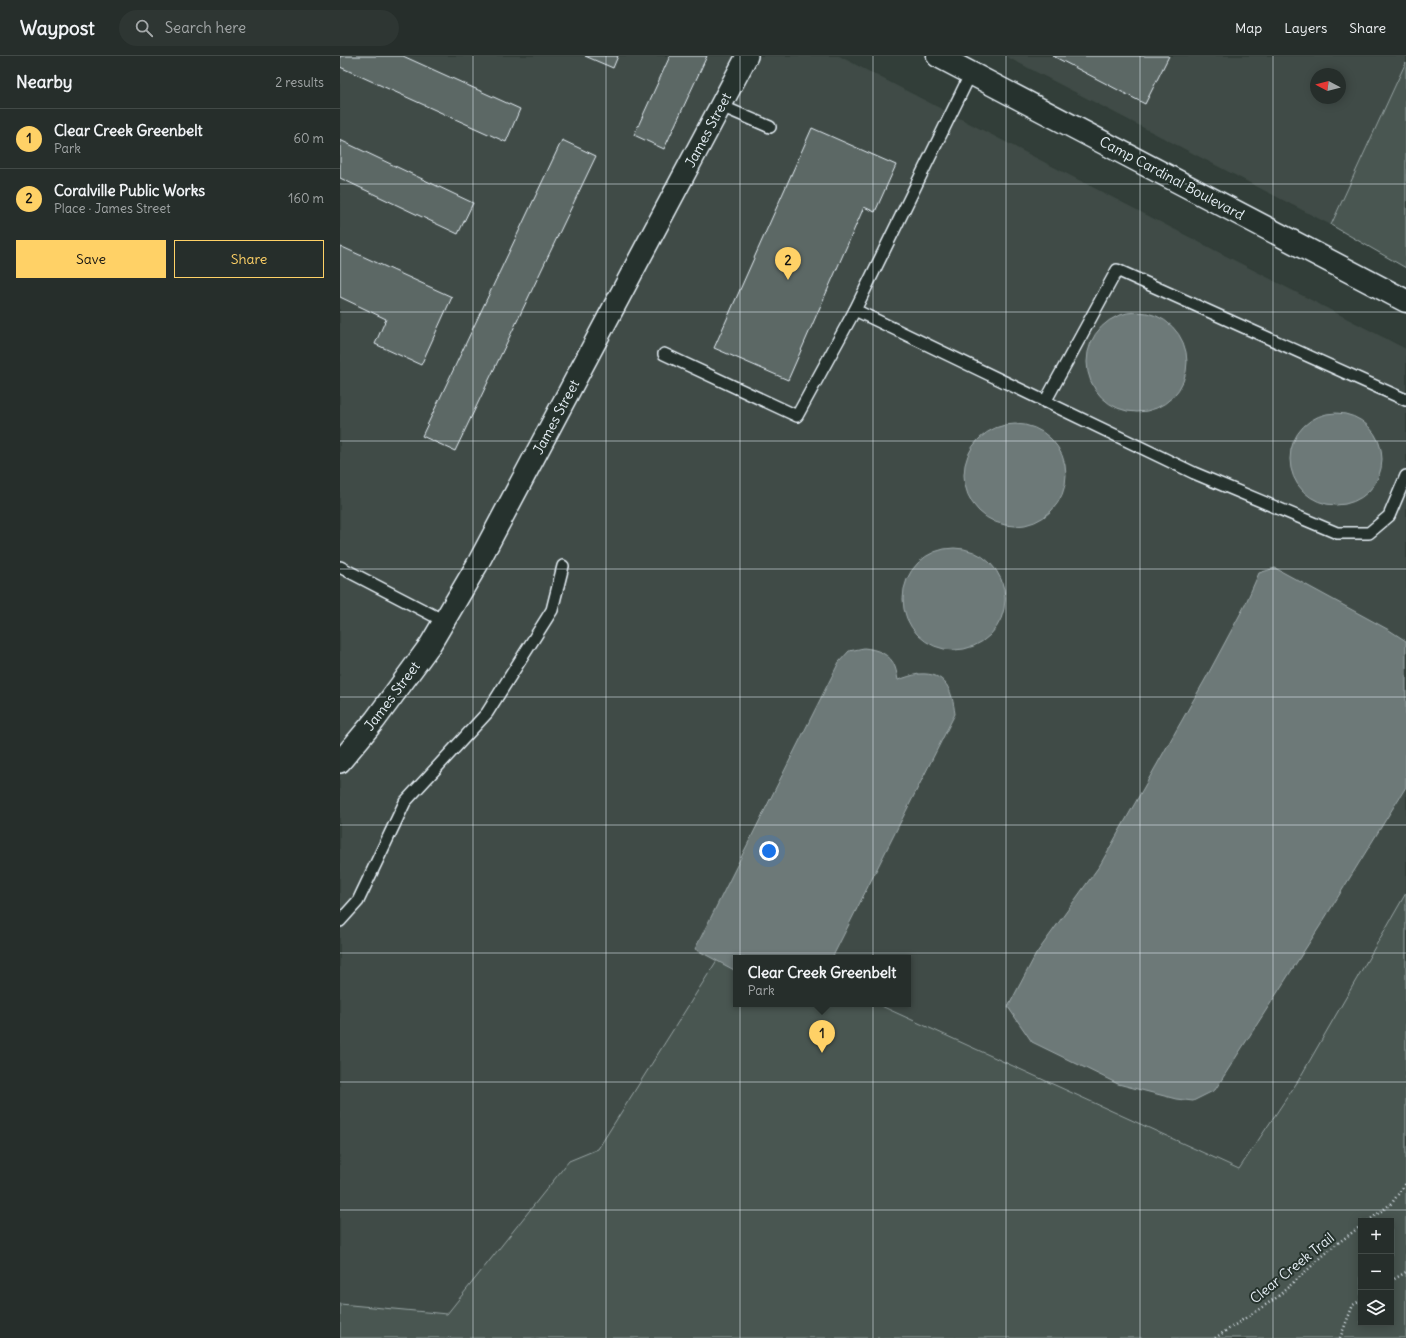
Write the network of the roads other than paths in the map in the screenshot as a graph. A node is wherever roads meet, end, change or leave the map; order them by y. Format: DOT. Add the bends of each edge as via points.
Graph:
graph roads {
  1 [pos="747,56"];
  2 [pos="938,56"];
  3 [pos="971,73"];
  4 [pos="721,106"];
  5 [pos="770,128"];
  6 [pos="1406,301"];
  7 [pos="855,310"];
  8 [pos="664,354"];
  9 [pos="1406,400"];
  10 [pos="1045,402"];
  11 [pos="1406,476"];
  12 [pos="563,566"];
  13 [pos="340,567"];
  14 [pos="444,621"];
  15 [pos="343,752"];
  16 [pos="340,921"];
  1 -- 4 [label="street, James Street"];
  2 -- 3 [label="street, Camp Cardinal Boulevard"];
  3 -- 6 [label="street, Camp Cardinal Boulevard"];
  3 -- 7 [label="lane"];
  4 -- 5 [label="lane"];
  4 -- 14 [label="street, James Street" via="477,565"];
  7 -- 8 [label="lane" via="797,416"];
  7 -- 10 [label="lane"];
  9 -- 10 [label="lane" via="1117,270"];
  10 -- 11 [label="lane" via="1194,473 1337,533 1370,533 1389,516"];
  12 -- 16 [label="lane" via="552,610 487,712 404,802 358,901"];
  13 -- 14 [label="lane"];
  14 -- 15 [label="street, James Street" via="430,645 380,714"];
}
